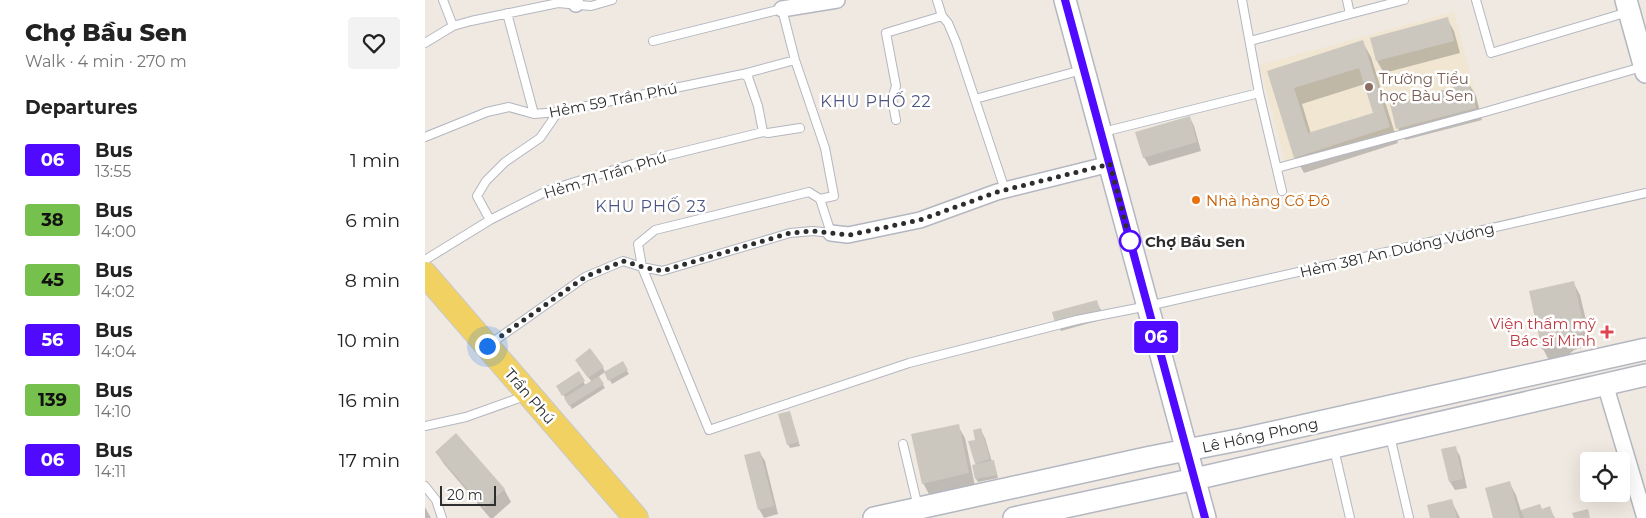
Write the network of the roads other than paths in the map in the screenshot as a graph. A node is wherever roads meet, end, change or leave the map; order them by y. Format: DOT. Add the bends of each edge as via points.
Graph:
graph roads {
  1 [pos="443,0"];
  2 [pos="524,0"];
  3 [pos="611,0"];
  4 [pos="837,0"];
  5 [pos="937,0"];
  6 [pos="1065,0"];
  7 [pos="1242,0"];
  8 [pos="1347,0"];
  9 [pos="1404,0"];
  10 [pos="1476,0"];
  11 [pos="576,2"];
  12 [pos="1628,6"];
  13 [pos="526,9"];
  14 [pos="782,10"];
  15 [pos="507,13"];
  16 [pos="1350,14"];
  17 [pos="942,16"];
  18 [pos="453,26"];
  19 [pos="653,41"];
  20 [pos="1250,41"];
  21 [pos="425,43"];
  22 [pos="795,60"];
  23 [pos="1645,69"];
  24 [pos="1084,70"];
  25 [pos="743,74"];
  26 [pos="1259,94"];
  27 [pos="975,100"];
  28 [pos="559,112"];
  29 [pos="534,114"];
  30 [pos="896,120"];
  31 [pos="799,128"];
  32 [pos="763,132"];
  33 [pos="1101,132"];
  34 [pos="425,137"];
  35 [pos="1110,164"];
  36 [pos="1277,168"];
  37 [pos="1005,190"];
  38 [pos="1282,191"];
  39 [pos="1646,193"];
  40 [pos="820,199"];
  41 [pos="490,220"];
  42 [pos="831,233"];
  43 [pos="425,260"];
  44 [pos="643,267"];
  45 [pos="425,274"];
  46 [pos="1148,306"];
  47 [pos="487,346"];
  48 [pos="1646,350"];
  49 [pos="1646,375"];
  50 [pos="1605,384"];
  51 [pos="530,395"];
  52 [pos="425,426"];
  53 [pos="1389,434"];
  54 [pos="903,444"];
  55 [pos="1334,447"];
  56 [pos="1187,450"];
  57 [pos="1195,479"];
  58 [pos="425,486"];
  59 [pos="919,509"];
  60 [pos="442,518"];
  61 [pos="636,518"];
  62 [pos="874,518"];
  63 [pos="1014,518"];
  64 [pos="1205,518"];
  65 [pos="1350,518"];
  66 [pos="1409,518"];
  67 [pos="1645,518"];
  1 -- 18 [label="lane"];
  2 -- 13 [label="lane"];
  3 -- 11 [label="lane" via="591,6"];
  4 -- 14 [label="street"];
  5 -- 17 [label="lane"];
  6 -- 24 [label="main road"];
  7 -- 20 [label="lane"];
  8 -- 16 [label="lane"];
  9 -- 16 [label="lane"];
  10 -- 12 [label="lane" via="1491,53"];
  11 -- 13 [label="lane"];
  12 -- 23 [label="main road"];
  13 -- 15 [label="lane"];
  14 -- 19 [label="lane"];
  14 -- 22 [label="lane"];
  15 -- 18 [label="lane"];
  15 -- 29 [label="lane"];
  16 -- 20 [label="lane"];
  17 -- 27 [label="lane" via="956,42"];
  17 -- 30 [label="lane" via="886,33 896,86 892,98"];
  18 -- 21 [label="lane"];
  20 -- 26 [label="lane"];
  22 -- 25 [label="lane, Hẻm 59 Trần Phú"];
  22 -- 40 [label="lane" via="825,148 834,196"];
  23 -- 36 [label="lane"];
  24 -- 27 [label="lane"];
  24 -- 33 [label="main road"];
  25 -- 28 [label="lane, Hẻm 59 Trần Phú"];
  25 -- 32 [label="lane" via="748,77"];
  26 -- 33 [label="lane"];
  26 -- 36 [label="lane"];
  27 -- 37 [label="lane"];
  28 -- 29 [label="lane, Hẻm 59 Trần Phú"];
  28 -- 41 [label="lane" via="540,138 505,162 481,188 477,196"];
  29 -- 34 [label="lane, Hẻm 59 Trần Phú" via="509,107 487,112"];
  31 -- 32 [label="lane, Hẻm 71 Trần Phú"];
  32 -- 41 [label="lane, Hẻm 71 Trần Phú" via="633,164 549,190"];
  33 -- 35 [label="main road"];
  35 -- 37 [label="street"];
  35 -- 46 [label="main road"];
  36 -- 38 [label="lane"];
  37 -- 42 [label="street" via="920,220 849,235"];
  39 -- 46 [label="lane, Hẻm 381 An Dương Vương"];
  40 -- 42 [label="lane"];
  40 -- 44 [label="lane" via="809,192 655,230 638,244"];
  41 -- 43 [label="lane, Hẻm 71 Trần Phú"];
  42 -- 44 [label="lane" via="790,233 662,271"];
  44 -- 46 [label="lane, Hẻm 381 An Dương Vương" via="709,430 909,363 1077,320"];
  44 -- 47 [label="lane" via="623,261 585,277"];
  45 -- 47 [label="main road, Trần Phú"];
  46 -- 56 [label="main road"];
  47 -- 51 [label="main road, Trần Phú"];
  48 -- 56 [label="main road, Lê Hồng Phong"];
  49 -- 50 [label="main road, Lê Hồng Phong"];
  50 -- 53 [label="main road, Lê Hồng Phong"];
  50 -- 67 [label="street"];
  51 -- 52 [label="lane" via="465,417"];
  51 -- 61 [label="main road, Trần Phú"];
  53 -- 55 [label="main road, Lê Hồng Phong"];
  53 -- 66 [label="lane"];
  54 -- 59 [label="lane"];
  55 -- 57 [label="main road, Lê Hồng Phong"];
  55 -- 65 [label="lane"];
  56 -- 57 [label="main road"];
  56 -- 59 [label="main road, Lê Hồng Phong"];
  57 -- 63 [label="main road, Lê Hồng Phong"];
  57 -- 64 [label="main road"];
  58 -- 60 [label="lane" via="436,500"];
  59 -- 62 [label="main road, Lê Hồng Phong"];
}
